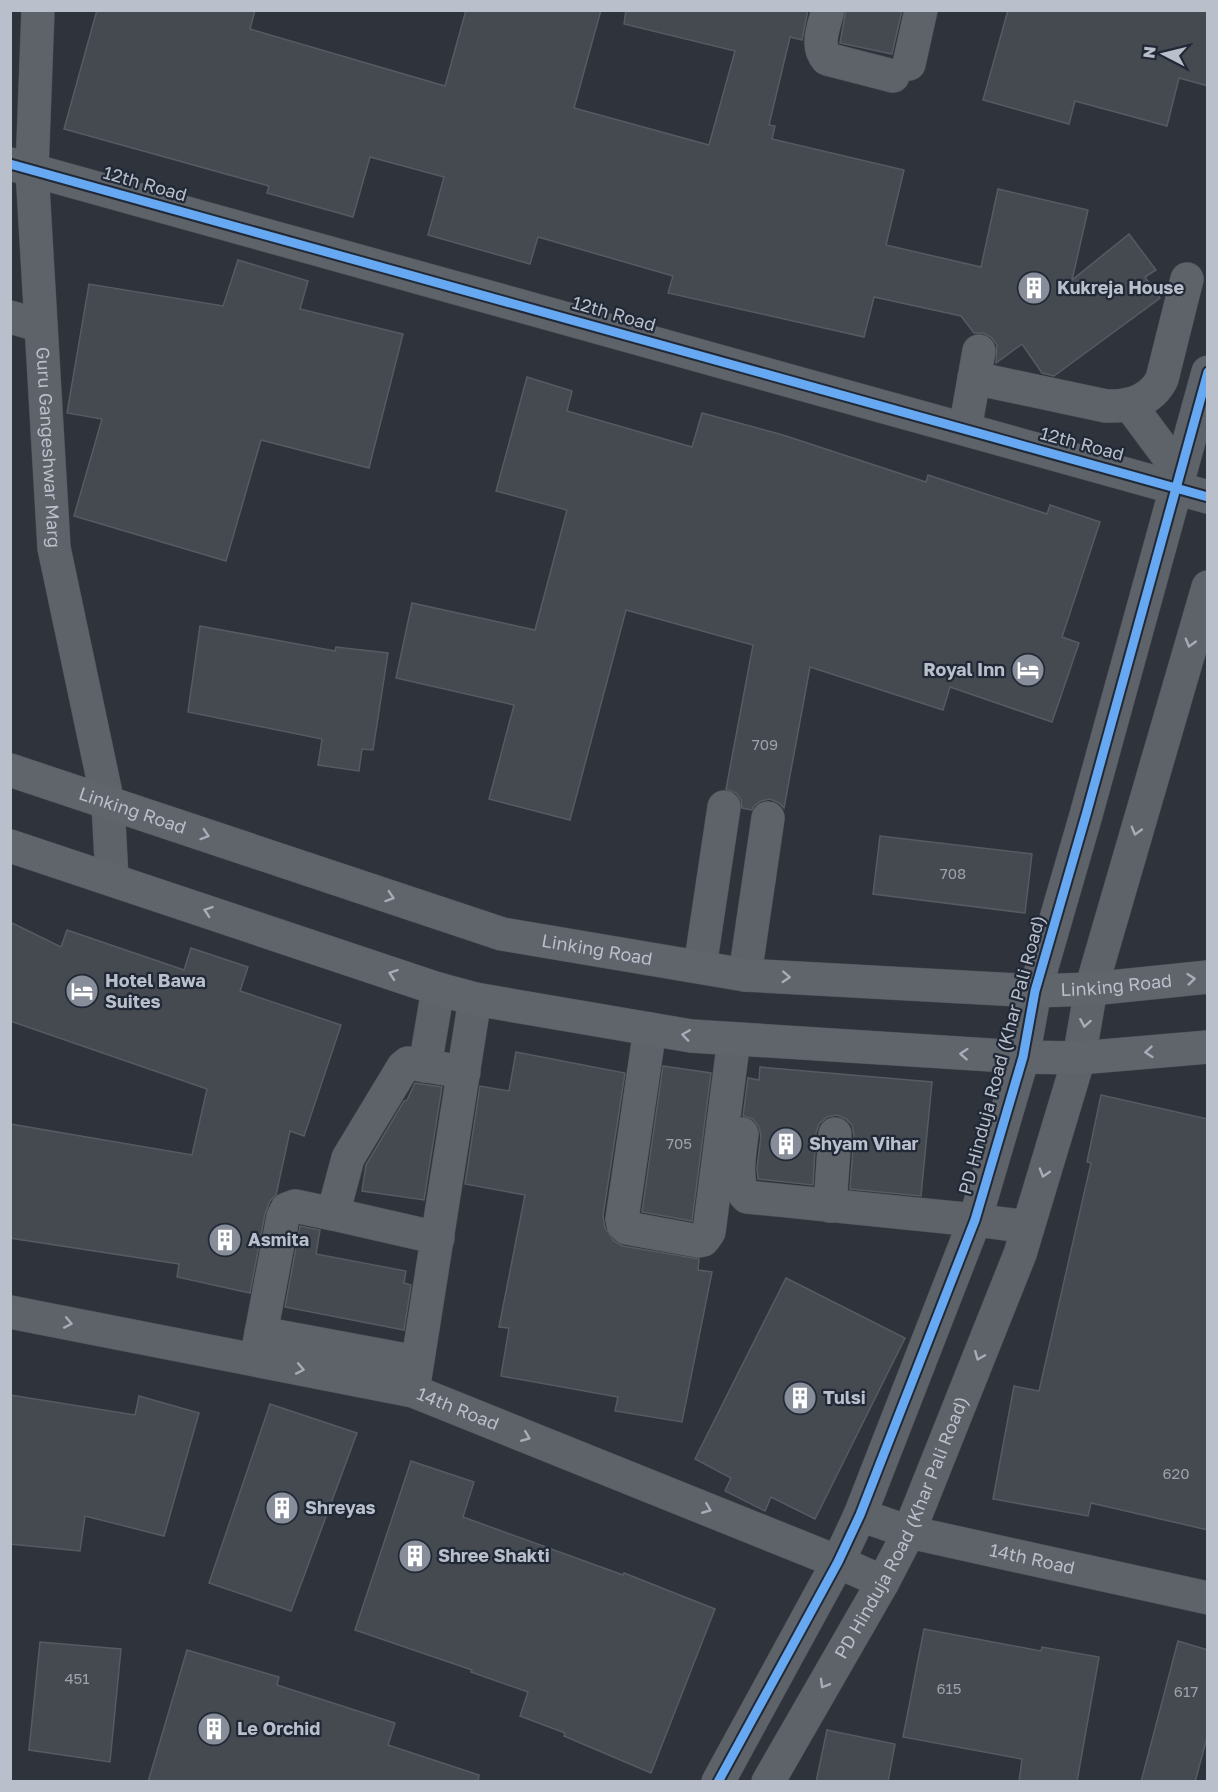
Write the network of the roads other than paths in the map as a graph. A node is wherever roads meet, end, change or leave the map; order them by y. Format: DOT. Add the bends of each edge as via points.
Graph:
graph roads {
  1 [pos="38,10"];
  2 [pos="828,10"];
  3 [pos="921,10"];
  4 [pos="21,167"];
  5 [pos="1186,278"];
  6 [pos="10,317"];
  7 [pos="41,326"];
  8 [pos="1208,372"];
  9 [pos="1159,385"];
  10 [pos="1130,405"];
  11 [pos="1195,417"];
  12 [pos="965,429"];
  13 [pos="1177,479"];
  14 [pos="1208,497"];
  15 [pos="1208,587"];
  16 [pos="10,770"];
  17 [pos="108,803"];
  18 [pos="724,807"];
  19 [pos="768,818"];
  20 [pos="10,846"];
  21 [pos="112,879"];
  22 [pos="700,967"];
  23 [pos="745,975"];
  24 [pos="1208,977"];
  25 [pos="1091,988"];
  26 [pos="438,989"];
  27 [pos="1035,991"];
  28 [pos="475,999"];
  29 [pos="650,1029"];
  30 [pos="741,1039"];
  31 [pos="1208,1047"];
  32 [pos="1023,1058"];
  33 [pos="1079,1058"];
  34 [pos="425,1066"];
  35 [pos="464,1072"];
  36 [pos="834,1134"];
  37 [pos="830,1206"];
  38 [pos="333,1214"];
  39 [pos="975,1220"];
  40 [pos="1028,1227"];
  41 [pos="438,1238"];
  42 [pos="10,1312"];
  43 [pos="259,1346"];
  44 [pos="415,1377"];
  45 [pos="860,1515"];
  46 [pos="909,1532"];
  47 [pos="838,1562"];
  48 [pos="883,1582"];
  49 [pos="1208,1598"];
  50 [pos="718,1782"];
  51 [pos="768,1782"];
  1 -- 4 [label="street, Guru Gangeshwar Marg"];
  2 -- 3 [label="street" via="820,48 827,59 901,70"];
  4 -- 7 [label="street, Guru Gangeshwar Marg"];
  4 -- 12 [label="street, 12th Road"];
  5 -- 9 [label="street"];
  6 -- 7 [label="street"];
  7 -- 17 [label="street, Guru Gangeshwar Marg" via="54,548"];
  8 -- 11 [label="street, PD Hinduja Road (Khar Pali Road)"];
  9 -- 10 [label="street" via="1146,398"];
  9 -- 11 [label="street"];
  10 -- 12 [label="street" via="1106,406 977,364"];
  10 -- 13 [label="street"];
  11 -- 13 [label="street, PD Hinduja Road (Khar Pali Road)"];
  12 -- 13 [label="street, 12th Road"];
  13 -- 14 [label="street, 12th Road"];
  13 -- 27 [label="street, PD Hinduja Road (Khar Pali Road)"];
  15 -- 25 [label="street, PD Hinduja Road (Khar Pali Road), one-way"];
  16 -- 17 [label="main road, Linking Road"];
  17 -- 21 [label="street, Guru Gangeshwar Marg"];
  17 -- 22 [label="main road, Linking Road, one-way" via="502,934"];
  18 -- 22 [label="street"];
  19 -- 23 [label="street"];
  20 -- 21 [label="main road"];
  26 -- 21 [label="main road, one-way"];
  22 -- 23 [label="main road, Linking Road"];
  23 -- 27 [label="main road, Linking Road, one-way"];
  25 -- 24 [label="main road, Linking Road, one-way"];
  25 -- 27 [label="main road, Linking Road"];
  25 -- 33 [label="street, PD Hinduja Road (Khar Pali Road), one-way"];
  26 -- 28 [label="main road"];
  26 -- 34 [label="street"];
  27 -- 32 [label="street, PD Hinduja Road (Khar Pali Road)"];
  28 -- 29 [label="main road"];
  28 -- 35 [label="street"];
  30 -- 29 [label="main road, one-way"];
  29 -- 30 [label="street" via="623,1224 627,1228 698,1241 709,1232"];
  32 -- 30 [label="main road, one-way"];
  30 -- 37 [label="street" via="739,1188 747,1197"];
  31 -- 33 [label="main road, one-way"];
  32 -- 33 [label="main road"];
  32 -- 39 [label="street, PD Hinduja Road (Khar Pali Road)"];
  33 -- 40 [label="street, PD Hinduja Road (Khar Pali Road), one-way"];
  34 -- 35 [label="street"];
  34 -- 38 [label="street" via="403,1067 348,1158"];
  35 -- 41 [label="street"];
  36 -- 37 [label="street"];
  37 -- 39 [label="street"];
  38 -- 41 [label="street"];
  38 -- 43 [label="street" via="295,1206 283,1216"];
  39 -- 40 [label="street"];
  39 -- 45 [label="street, PD Hinduja Road (Khar Pali Road)"];
  40 -- 46 [label="street, PD Hinduja Road (Khar Pali Road), one-way"];
  41 -- 44 [label="street"];
  42 -- 43 [label="street, 14th Road, one-way"];
  43 -- 44 [label="street, 14th Road"];
  44 -- 47 [label="street, 14th Road, one-way"];
  45 -- 46 [label="street, 14th Road"];
  45 -- 47 [label="street, PD Hinduja Road (Khar Pali Road)"];
  46 -- 48 [label="street, PD Hinduja Road (Khar Pali Road)"];
  46 -- 49 [label="street, 14th Road"];
  47 -- 48 [label="street, 14th Road"];
  47 -- 50 [label="street, PD Hinduja Road (Khar Pali Road)"];
  48 -- 51 [label="street, PD Hinduja Road (Khar Pali Road), one-way"];
}
